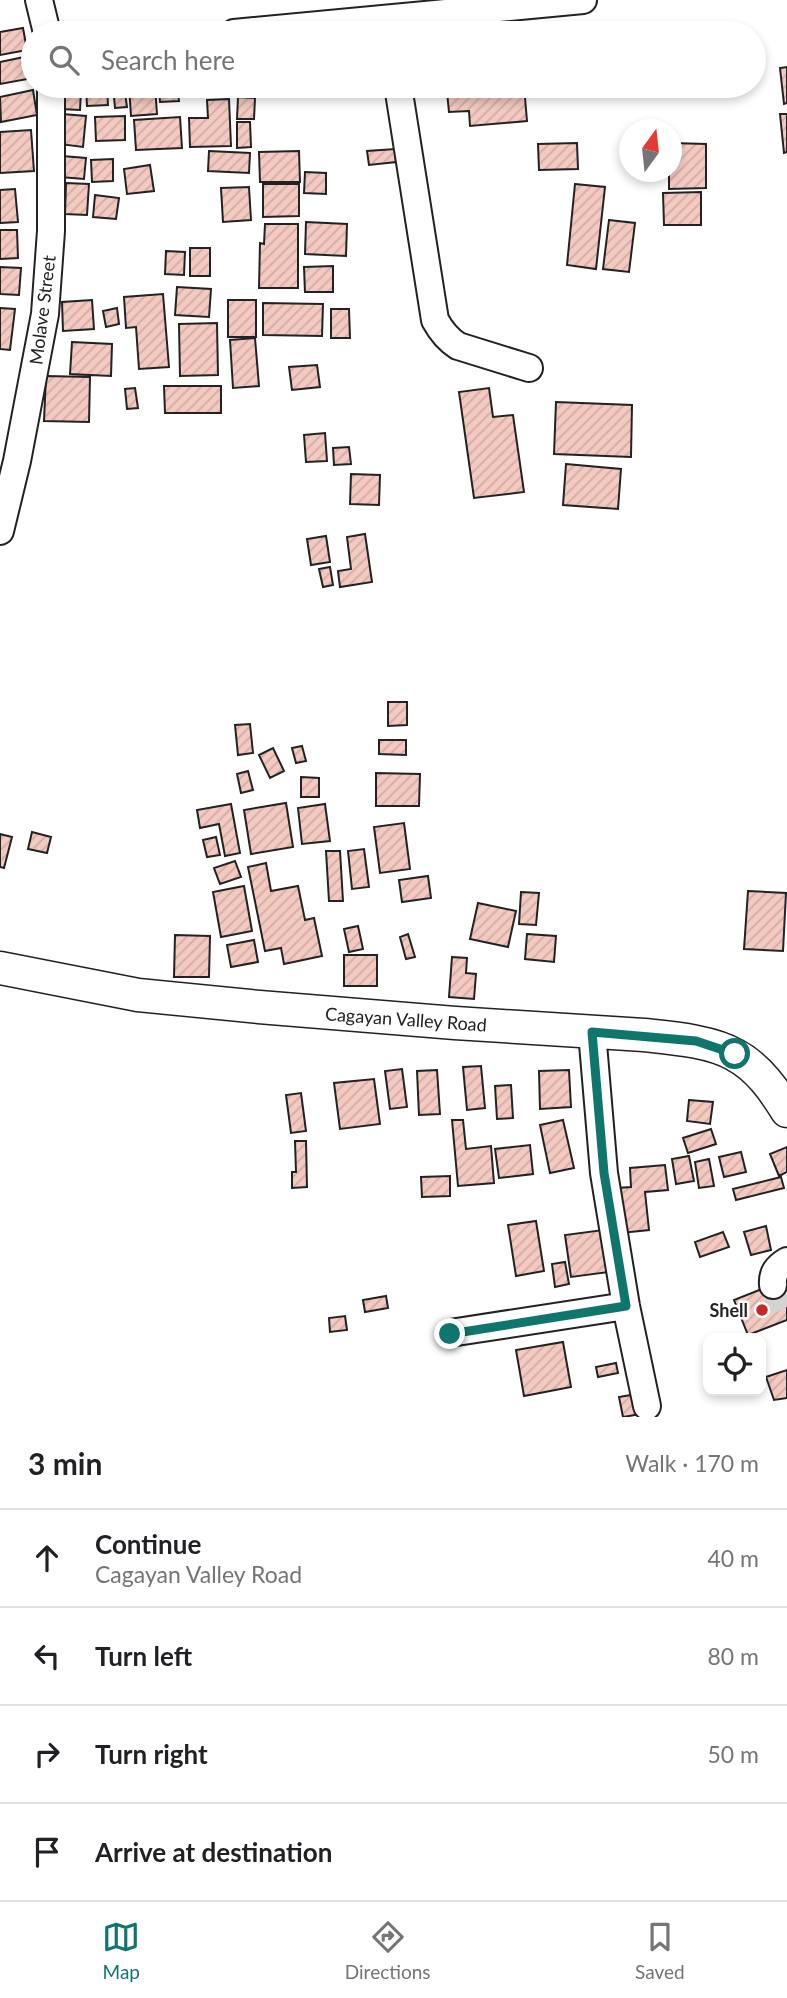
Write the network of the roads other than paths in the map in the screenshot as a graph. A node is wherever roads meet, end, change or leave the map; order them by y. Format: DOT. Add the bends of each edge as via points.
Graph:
graph roads {
  1 [pos="40,0"];
  2 [pos="583,0"];
  3 [pos="400,17"];
  4 [pos="44,21"];
  5 [pos="358,21"];
  6 [pos="51,98"];
  7 [pos="400,98"];
  8 [pos="529,368"];
  9 [pos="0,531"];
  10 [pos="0,968"];
  11 [pos="592,1032"];
  12 [pos="787,1111"];
  13 [pos="787,1261"];
  14 [pos="773,1285"];
  15 [pos="626,1306"];
  16 [pos="450,1334"];
  17 [pos="647,1406"];
  1 -- 4 [label="street"];
  2 -- 3 [label="street"];
  3 -- 5 [label="street"];
  6 -- 9 [label="street, Molave Street" via="51,231 45,314"];
  7 -- 8 [label="street" via="435,320 458,346"];
  10 -- 11 [label="main road, Cagayan Valley Road" via="138,995"];
  11 -- 12 [label="main road, Cagayan Valley Road" via="696,1041 735,1054 760,1074"];
  11 -- 15 [label="street" via="604,1173"];
  13 -- 14 [label="street" via="772,1276"];
  15 -- 16 [label="street"];
  15 -- 17 [label="street"];
}
